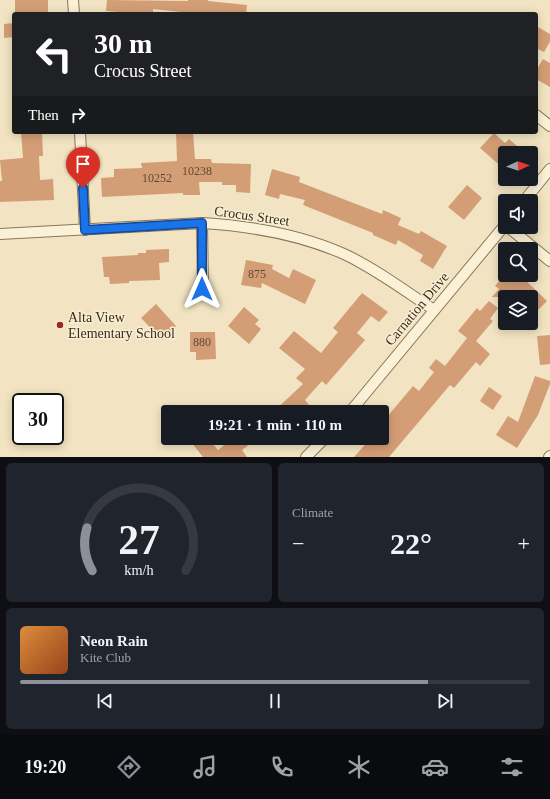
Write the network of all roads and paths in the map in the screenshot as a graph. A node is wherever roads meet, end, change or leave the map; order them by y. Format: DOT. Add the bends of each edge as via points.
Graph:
graph roads {
  1 [pos="73,0"];
  2 [pos="74,12"];
  3 [pos="538,117"];
  4 [pos="550,126"];
  5 [pos="80,134"];
  6 [pos="550,169"];
  7 [pos="530,194"];
  8 [pos="202,223"];
  9 [pos="85,230"];
  10 [pos="498,233"];
  11 [pos="0,234"];
  12 [pos="517,234"];
  13 [pos="550,261"];
  14 [pos="202,289"];
  15 [pos="434,310"];
  16 [pos="356,405"];
  17 [pos="318,445"];
  18 [pos="306,457"];
  1 -- 2 [label="street"];
  3 -- 4 [label="street"];
  5 -- 9 [label="street"];
  6 -- 7 [label="street"];
  8 -- 9 [label="street, Crocus Street"];
  8 -- 14 [label="street"];
  8 -- 15 [label="street, Crocus Street" via="260,228 319,244 378,273"];
  9 -- 11 [label="street, Crocus Street"];
  10 -- 15 [label="street, Carnation Drive"];
  12 -- 13 [label="street"];
  15 -- 16 [label="street, Carnation Drive"];
  17 -- 18 [label="street"];
}
